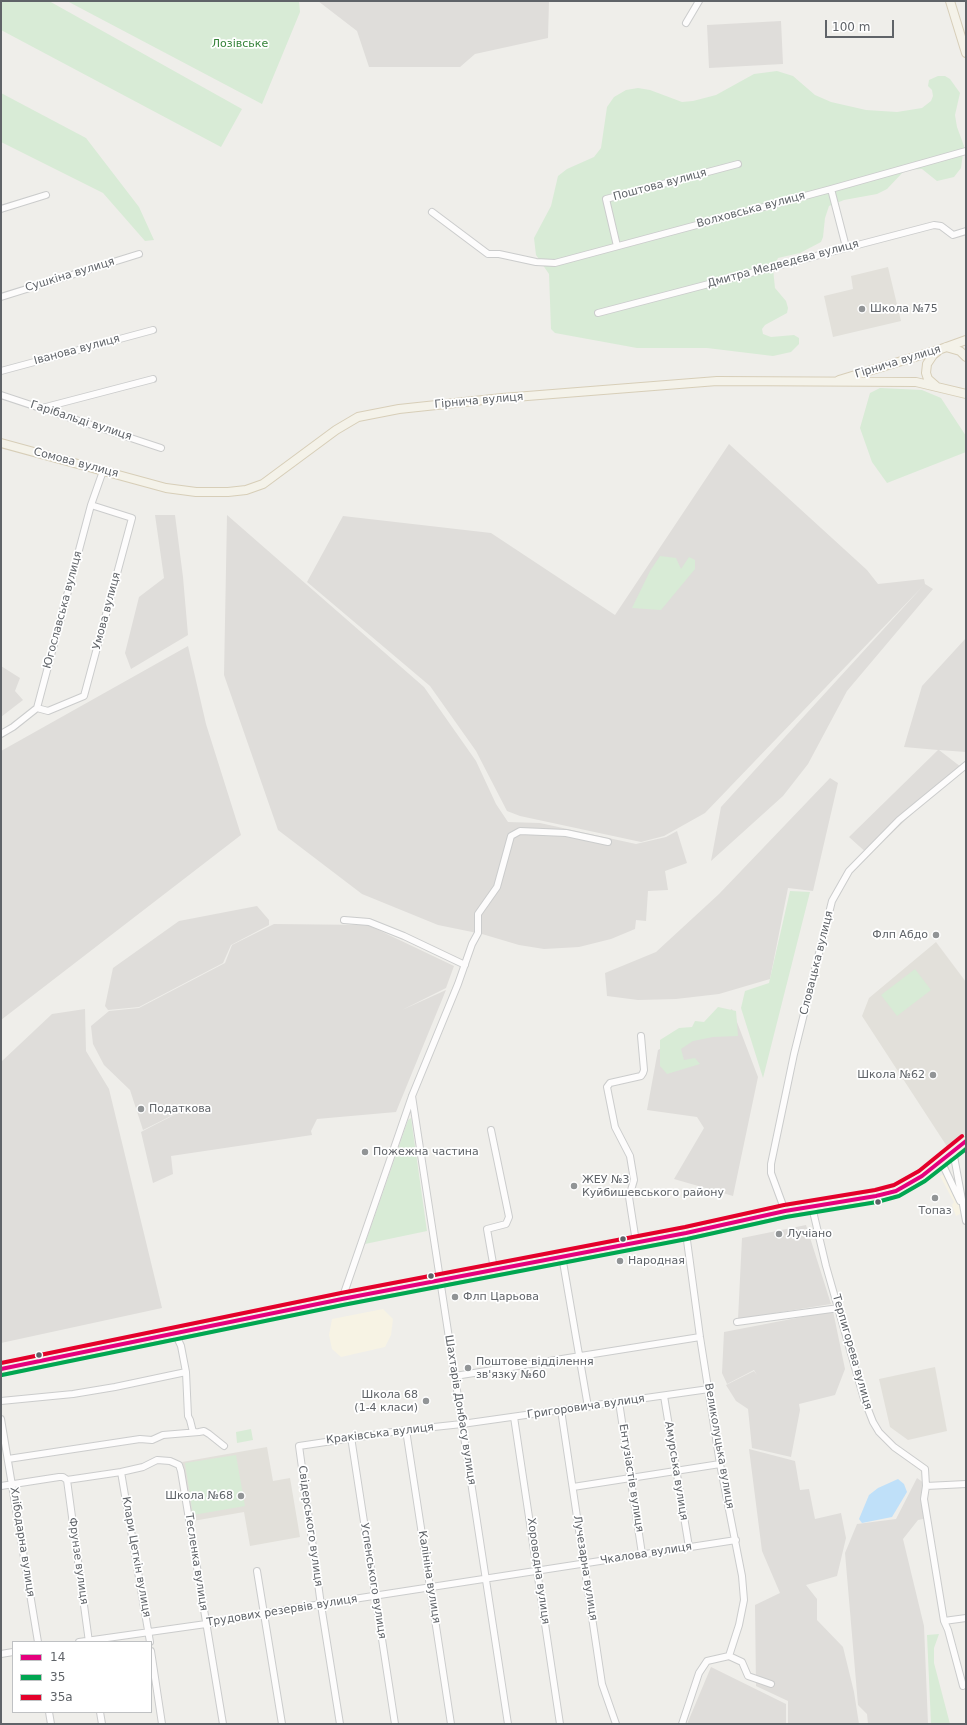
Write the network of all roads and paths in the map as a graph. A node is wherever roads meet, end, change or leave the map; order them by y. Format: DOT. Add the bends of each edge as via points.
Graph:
graph roads {
  1 [pos="699,1"];
  2 [pos="950,1"];
  3 [pos="686,23"];
  4 [pos="966,53"];
  5 [pos="966,151"];
  6 [pos="738,164"];
  7 [pos="831,189"];
  8 [pos="46,195"];
  9 [pos="1,209"];
  10 [pos="432,212"];
  11 [pos="966,231"];
  12 [pos="617,246"];
  13 [pos="846,247"];
  14 [pos="139,254"];
  15 [pos="1,297"];
  16 [pos="598,313"];
  17 [pos="153,330"];
  18 [pos="966,340"];
  19 [pos="944,348"];
  20 [pos="966,358"];
  21 [pos="1,371"];
  22 [pos="153,379"];
  23 [pos="830,382"];
  24 [pos="938,387"];
  25 [pos="966,394"];
  26 [pos="1,395"];
  27 [pos="42,408"];
  28 [pos="1,443"];
  29 [pos="161,448"];
  30 [pos="103,471"];
  31 [pos="150,484"];
  32 [pos="91,505"];
  33 [pos="36,708"];
  34 [pos="1,734"];
  35 [pos="966,765"];
  36 [pos="608,842"];
  37 [pos="344,920"];
  38 [pos="465,965"];
  39 [pos="641,1036"];
  40 [pos="412,1096"];
  41 [pos="491,1130"];
  42 [pos="966,1141"];
  43 [pos="953,1151"];
  44 [pos="941,1161"];
  45 [pos="812,1207"];
  46 [pos="964,1209"];
  47 [pos="785,1211"];
  48 [pos="966,1221"];
  49 [pos="686,1233"];
  50 [pos="636,1242"];
  51 [pos="562,1256"];
  52 [pos="494,1269"];
  53 [pos="440,1280"];
  54 [pos="342,1299"];
  55 [pos="839,1308"];
  56 [pos="737,1322"];
  57 [pos="175,1333"];
  58 [pos="700,1337"];
  59 [pos="580,1356"];
  60 [pos="1,1369"];
  61 [pos="186,1372"];
  62 [pos="455,1376"];
  63 [pos="709,1389"];
  64 [pos="664,1396"];
  65 [pos="1,1401"];
  66 [pos="619,1402"];
  67 [pos="588,1407"];
  68 [pos="561,1410"];
  69 [pos="514,1417"];
  70 [pos="1,1419"];
  71 [pos="462,1424"];
  72 [pos="406,1430"];
  73 [pos="194,1432"];
  74 [pos="351,1437"];
  75 [pos="224,1446"];
  76 [pos="299,1446"];
  77 [pos="8,1459"];
  78 [pos="720,1464"];
  79 [pos="676,1471"];
  80 [pos="121,1472"];
  81 [pos="631,1478"];
  82 [pos="67,1480"];
  83 [pos="12,1484"];
  84 [pos="966,1484"];
  85 [pos="1,1486"];
  86 [pos="573,1486"];
  87 [pos="926,1486"];
  88 [pos="736,1540"];
  89 [pos="688,1547"];
  90 [pos="642,1554"];
  91 [pos="585,1563"];
  92 [pos="538,1570"];
  93 [pos="257,1571"];
  94 [pos="486,1579"];
  95 [pos="430,1587"];
  96 [pos="376,1596"];
  97 [pos="321,1605"];
  98 [pos="264,1614"];
  99 [pos="966,1618"];
  100 [pos="944,1621"];
  101 [pos="206,1624"];
  102 [pos="148,1631"];
  103 [pos="38,1641"];
  104 [pos="89,1641"];
  105 [pos="150,1641"];
  106 [pos="12,1652"];
  107 [pos="1,1654"];
  108 [pos="728,1656"];
  109 [pos="152,1658"];
  110 [pos="771,1684"];
  111 [pos="963,1686"];
  112 [pos="49,1713"];
  113 [pos="100,1713"];
  114 [pos="51,1724"];
  115 [pos="102,1724"];
  116 [pos="162,1724"];
  117 [pos="223,1724"];
  118 [pos="282,1724"];
  119 [pos="340,1724"];
  120 [pos="395,1724"];
  121 [pos="451,1724"];
  122 [pos="508,1724"];
  123 [pos="560,1724"];
  124 [pos="616,1724"];
  125 [pos="682,1724"];
  1 -- 3 [label="street"];
  2 -- 4 [label="main road"];
  5 -- 7 [label="street, Волховська вулиця"];
  6 -- 12 [label="street, Поштова вулиця" via="606,199"];
  7 -- 12 [label="street, Волховська вулиця"];
  7 -- 13 [label="street"];
  8 -- 9 [label="street"];
  10 -- 12 [label="street, Волховська вулиця" via="488,254 555,263"];
  11 -- 13 [label="street, Дмитра Медведєва вулиця" via="953,236 941,226 934,225"];
  13 -- 16 [label="street, Дмитра Медведєва вулиця"];
  14 -- 15 [label="street, Сушкіна вулиця"];
  17 -- 21 [label="street, Іванова вулиця"];
  18 -- 19 [label="main road, Гірнича вулиця"];
  19 -- 20 [label="main road" via="960,351"];
  19 -- 23 [label="main road, Гірнича вулиця"];
  19 -- 24 [label="main road" via="933,355 927,364 926,373 932,384"];
  22 -- 27 [label="street"];
  23 -- 24 [label="main road, Гірнича вулиця" via="916,382"];
  23 -- 31 [label="main road, Гірнича вулиця" via="717,381 386,410 358,417 336,430 263,484 246,490 196,492"];
  24 -- 25 [label="main road, Гірнича вулиця"];
  26 -- 27 [label="street, Гарібальді вулиця"];
  27 -- 29 [label="street, Гарібальді вулиця"];
  28 -- 30 [label="main road, Сомова вулиця"];
  30 -- 31 [label="main road, Сомова вулиця"];
  30 -- 32 [label="street, Югославська вулиця"];
  32 -- 33 [label="street, Югославська вулиця"];
  32 -- 33 [label="street, Умова вулиця" via="132,518 84,696 48,711"];
  33 -- 34 [label="street"];
  35 -- 47 [label="street, Словацька вулиця" via="899,820 849,872 832,901 794,1054 771,1164"];
  36 -- 38 [label="street" via="566,834 520,831 511,836 497,887 478,914 478,932"];
  37 -- 38 [label="street" via="369,922"];
  38 -- 40 [label="street"];
  39 -- 50 [label="street" via="644,1070 641,1076 610,1083 607,1087 614,1127 630,1156 634,1180 629,1196"];
  40 -- 53 [label="street, Шахтарів Донбасу вулиця"];
  40 -- 54 [label="street"];
  41 -- 52 [label="street" via="509,1217 508,1222 487,1231"];
  42 -- 43 [label="main road"];
  43 -- 44 [label="main road"];
  43 -- 46 [label="street"];
  44 -- 45 [label="main road" via="896,1191"];
  44 -- 46 [label="street"];
  45 -- 47 [label="main road"];
  45 -- 55 [label="street, Терпигорева вулиця"];
  46 -- 48 [label="street"];
  47 -- 49 [label="main road"];
  49 -- 50 [label="main road"];
  49 -- 58 [label="street, Великолуцька вулиця"];
  50 -- 51 [label="main road"];
  51 -- 52 [label="main road"];
  51 -- 59 [label="street"];
  52 -- 53 [label="main road"];
  53 -- 54 [label="main road"];
  53 -- 62 [label="street, Шахтарів Донбасу вулиця"];
  54 -- 57 [label="main road"];
  55 -- 56 [label="street"];
  55 -- 87 [label="street, Терпигорева вулиця" via="864,1399 873,1422 894,1447 923,1466 926,1472"];
  57 -- 60 [label="main road"];
  57 -- 61 [label="street" via="181,1346"];
  58 -- 59 [label="street"];
  58 -- 63 [label="street, Великолуцька вулиця"];
  59 -- 62 [label="street"];
  59 -- 67 [label="street"];
  61 -- 65 [label="street" via="73,1394"];
  61 -- 73 [label="street" via="188,1416"];
  62 -- 71 [label="street, Шахтарів Донбасу вулиця"];
  63 -- 64 [label="street, Григоровича вулиця"];
  63 -- 78 [label="street, Великолуцька вулиця"];
  64 -- 66 [label="street, Григоровича вулиця"];
  64 -- 79 [label="street, Амурська вулиця"];
  66 -- 67 [label="street, Григоровича вулиця"];
  66 -- 81 [label="street, Ентузіастів вулиця"];
  67 -- 68 [label="street, Григоровича вулиця"];
  68 -- 69 [label="street, Григоровича вулиця"];
  68 -- 86 [label="street, Лучезарна вулиця"];
  69 -- 71 [label="street, Григоровича вулиця"];
  69 -- 92 [label="street, Хороводна вулиця"];
  70 -- 77 [label="street, Хлібодарна вулиця"];
  71 -- 72 [label="street, Краківська вулиця"];
  71 -- 94 [label="street, Шахтарів Донбасу вулиця"];
  72 -- 74 [label="street, Краківська вулиця"];
  72 -- 95 [label="street, Калініна вулиця"];
  73 -- 75 [label="street" via="204,1431"];
  73 -- 77 [label="street"];
  74 -- 76 [label="street, Краківська вулиця"];
  74 -- 96 [label="street, Успенського вулиця"];
  76 -- 97 [label="street, Свідерського вулиця"];
  77 -- 83 [label="street, Хлібодарна вулиця"];
  78 -- 79 [label="street"];
  78 -- 88 [label="street, Великолуцька вулиця"];
  79 -- 81 [label="street"];
  79 -- 89 [label="street, Амурська вулиця"];
  80 -- 82 [label="street"];
  80 -- 101 [label="street, Тесленка вулиця" via="143,1467 157,1460 179,1465"];
  80 -- 102 [label="street, Клари Цеткін вулиця"];
  81 -- 86 [label="street"];
  81 -- 90 [label="street, Ентузіастів вулиця"];
  82 -- 83 [label="street" via="59,1477"];
  82 -- 104 [label="street, Фрунзе вулиця"];
  83 -- 85 [label="street"];
  83 -- 103 [label="street, Хлібодарна вулиця"];
  84 -- 87 [label="street"];
  86 -- 91 [label="street, Лучезарна вулиця"];
  87 -- 100 [label="street, Терпигорева вулиця" via="924,1499"];
  88 -- 89 [label="street, Чкалова вулиця"];
  88 -- 108 [label="street, Великолуцька вулиця" via="744,1600 739,1625"];
  89 -- 90 [label="street, Чкалова вулиця"];
  90 -- 91 [label="street, Чкалова вулиця"];
  91 -- 92 [label="street, Чкалова вулиця"];
  91 -- 124 [label="street, Лучезарна вулиця" via="602,1684"];
  92 -- 94 [label="street, Чкалова вулиця"];
  92 -- 123 [label="street, Хороводна вулиця"];
  93 -- 98 [label="street"];
  94 -- 95 [label="street, Трудових резервів вулиця"];
  94 -- 122 [label="street, Шахтарів Донбасу вулиця"];
  95 -- 96 [label="street, Трудових резервів вулиця"];
  95 -- 121 [label="street, Калініна вулиця"];
  96 -- 97 [label="street, Трудових резервів вулиця"];
  96 -- 120 [label="street, Успенського вулиця"];
  97 -- 98 [label="street, Трудових резервів вулиця"];
  97 -- 119 [label="street, Свідерського вулиця"];
  98 -- 101 [label="street, Трудових резервів вулиця"];
  98 -- 118 [label="street"];
  99 -- 100 [label="street"];
  100 -- 111 [label="street, Терпигорева вулиця"];
  101 -- 102 [label="street, Трудових резервів вулиця"];
  101 -- 117 [label="street, Тесленка вулиця"];
  102 -- 104 [label="street, Трудових резервів вулиця"];
  102 -- 105 [label="street, Клари Цеткін вулиця"];
  106 -- 107 [label="street"];
  108 -- 110 [label="street" via="742,1662 748,1676"];
  108 -- 125 [label="street" via="707,1661 699,1672"];
  109 -- 116 [label="street"];
  112 -- 114 [label="street"];
  113 -- 115 [label="street"];
}
